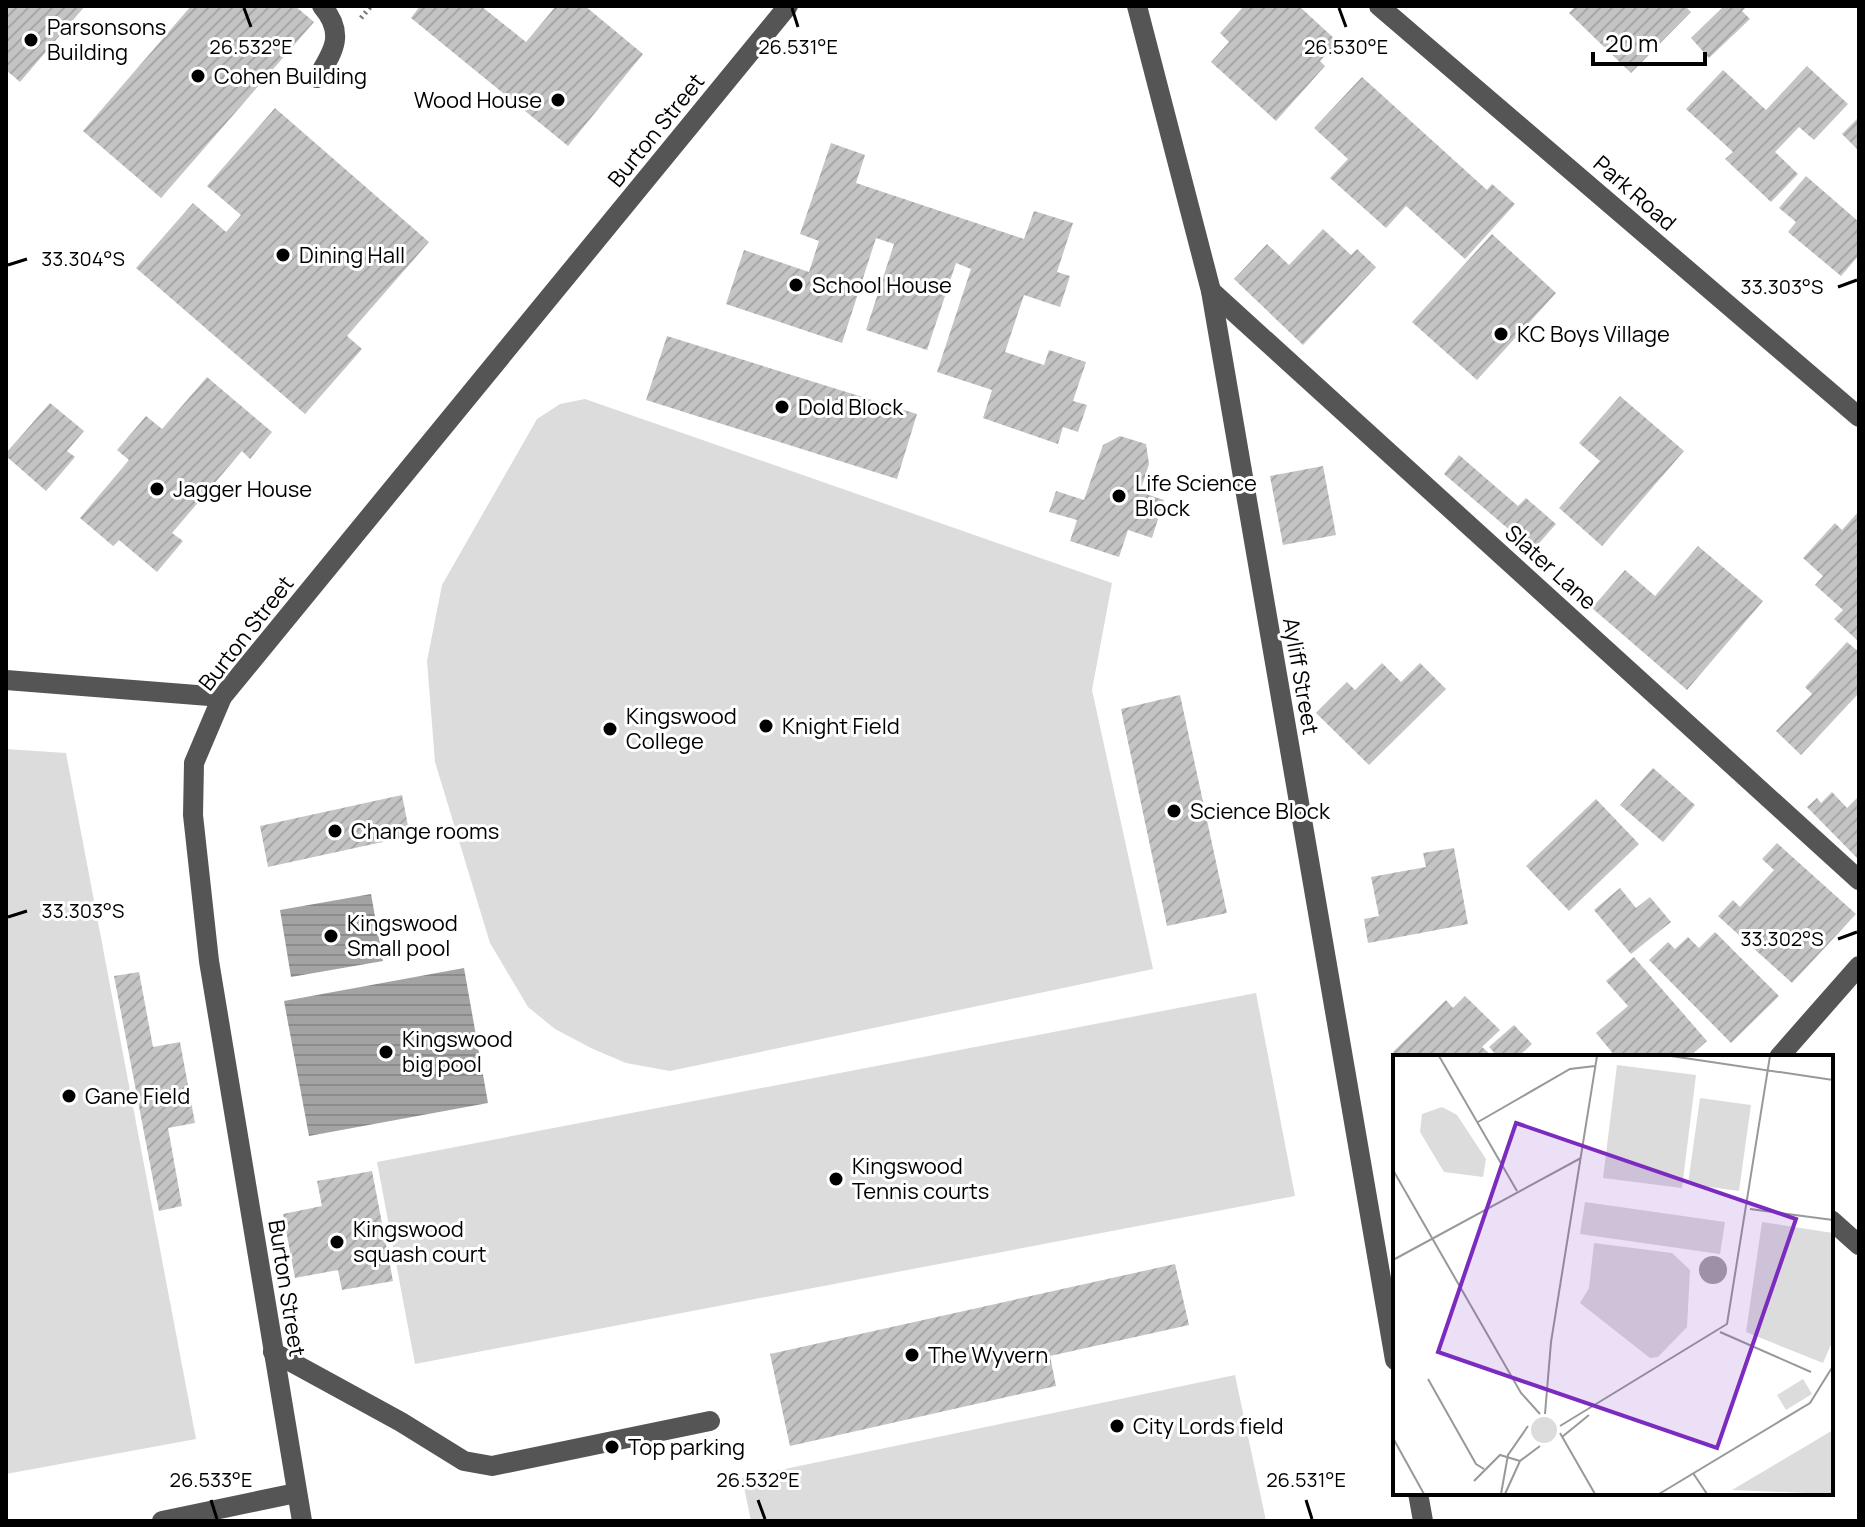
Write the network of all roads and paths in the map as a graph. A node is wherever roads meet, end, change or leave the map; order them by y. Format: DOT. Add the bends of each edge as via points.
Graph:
graph roads {
  1 [pos="322,6"];
  2 [pos="788,6"];
  3 [pos="1137,6"];
  4 [pos="1379,6"];
  5 [pos="317,78"];
  6 [pos="1211,291"];
  7 [pos="1859,417"];
  8 [pos="6,680"];
  9 [pos="222,697"];
  10 [pos="1859,880"];
  11 [pos="1859,966"];
  12 [pos="1781,1055"];
  13 [pos="1833,1222"];
  14 [pos="1859,1245"];
  15 [pos="1393,1348"];
  16 [pos="273,1352"];
  17 [pos="710,1421"];
  18 [pos="296,1493"];
  19 [pos="1418,1495"];
  20 [pos="162,1521"];
  21 [pos="302,1521"];
  22 [pos="1423,1521"];
  1 -- 5 [label="street" via="335,31 335,49"];
  2 -- 9 [label="street, Burton Street"];
  3 -- 6 [label="street, Ayliff Street"];
  4 -- 7 [label="street, Park Road"];
  6 -- 10 [label="street, Slater Lane"];
  6 -- 15 [label="street, Ayliff Street"];
  8 -- 9 [label="street"];
  9 -- 16 [label="street, Burton Street" via="194,763 193,815 209,961"];
  11 -- 12 [label="street"];
  13 -- 14 [label="street"];
  16 -- 17 [label="street" via="464,1461 492,1466"];
  16 -- 18 [label="street, Burton Street"];
  18 -- 20 [label="street"];
  18 -- 21 [label="street, Burton Street"];
  19 -- 22 [label="street"];
}
